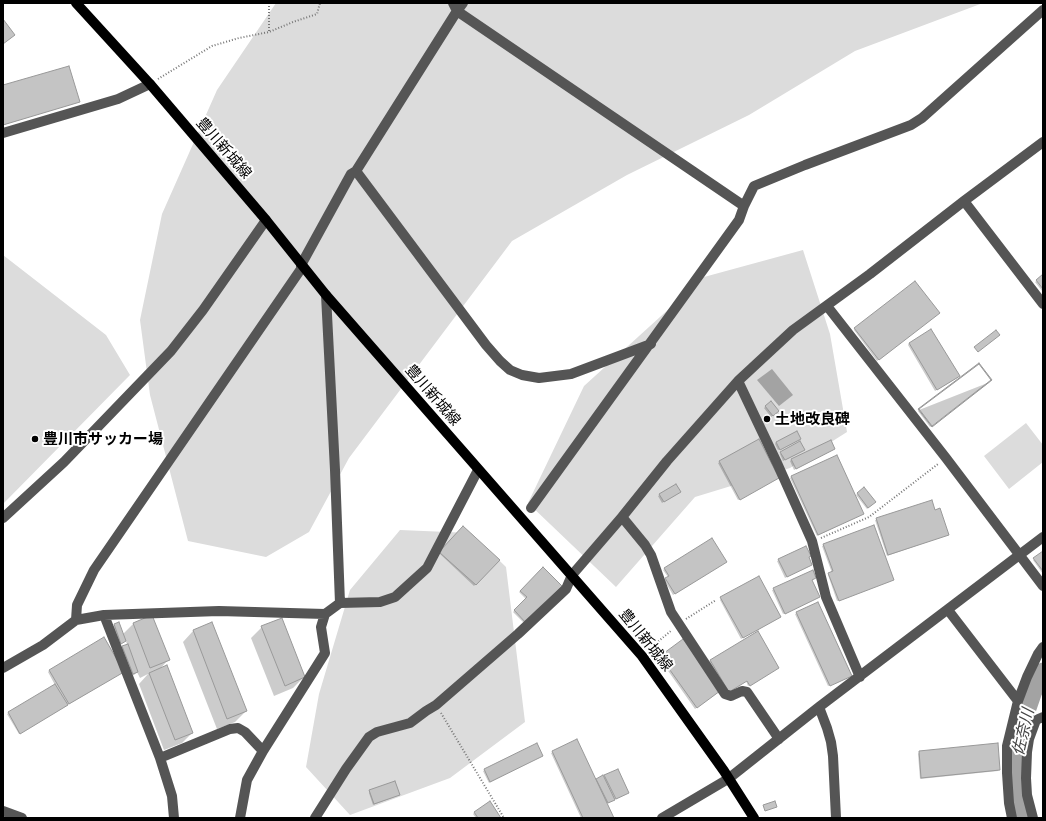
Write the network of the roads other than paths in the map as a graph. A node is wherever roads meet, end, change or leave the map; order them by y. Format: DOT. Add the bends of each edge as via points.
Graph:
graph roads {
  1 [pos="76,3"];
  2 [pos="458,6"];
  3 [pos="1043,10"];
  4 [pos="150,84"];
  5 [pos="3,133"];
  6 [pos="1043,142"];
  7 [pos="356,171"];
  8 [pos="964,201"];
  9 [pos="744,206"];
  10 [pos="266,220"];
  11 [pos="301,265"];
  12 [pos="326,295"];
  13 [pos="1043,304"];
  14 [pos="827,306"];
  15 [pos="651,344"];
  16 [pos="738,381"];
  17 [pos="478,470"];
  18 [pos="531,508"];
  19 [pos="3,518"];
  20 [pos="622,518"];
  21 [pos="1043,537"];
  22 [pos="1020,555"];
  23 [pos="572,575"];
  24 [pos="1043,586"];
  25 [pos="340,603"];
  26 [pos="948,610"];
  27 [pos="325,614"];
  28 [pos="104,615"];
  29 [pos="76,620"];
  30 [pos="1043,647"];
  31 [pos="3,668"];
  32 [pos="860,677"];
  33 [pos="1018,701"];
  34 [pos="819,707"];
  35 [pos="1043,717"];
  36 [pos="779,739"];
  37 [pos="263,751"];
  38 [pos="160,758"];
  39 [pos="728,779"];
  40 [pos="3,811"];
  41 [pos="22,818"];
  42 [pos="174,818"];
  43 [pos="240,818"];
  44 [pos="315,818"];
  45 [pos="662,818"];
  46 [pos="754,818"];
  47 [pos="836,818"];
  48 [pos="1012,818"];
  49 [pos="1033,818"];
  1 -- 4 [label="main road, 豊川新城線"];
  2 -- 7 [label="street"];
  2 -- 9 [label="street"];
  3 -- 9 [label="street" via="922,118 754,186"];
  4 -- 5 [label="street" via="118,99"];
  4 -- 10 [label="main road, 豊川新城線"];
  6 -- 8 [label="street"];
  7 -- 11 [label="street" via="351,174"];
  7 -- 15 [label="street" via="486,345 510,370 539,378 571,374"];
  8 -- 13 [label="street"];
  8 -- 14 [label="street"];
  9 -- 15 [label="street" via="739,220"];
  10 -- 11 [label="main road, 豊川新城線"];
  10 -- 19 [label="street" via="171,351 64,462"];
  11 -- 12 [label="main road, 豊川新城線"];
  11 -- 29 [label="street" via="301,269 94,570 77,605"];
  12 -- 17 [label="main road, 豊川新城線"];
  12 -- 25 [label="street"];
  14 -- 16 [label="street" via="792,330"];
  14 -- 22 [label="street"];
  15 -- 18 [label="street"];
  16 -- 20 [label="street" via="667,460"];
  16 -- 32 [label="street" via="812,541 826,597"];
  17 -- 23 [label="main road, 豊川新城線"];
  17 -- 25 [label="street" via="428,568 395,597 380,602"];
  20 -- 23 [label="street"];
  20 -- 36 [label="street" via="651,555 671,612 725,694 731,696 742,691 747,692"];
  21 -- 22 [label="street"];
  22 -- 24 [label="street"];
  22 -- 26 [label="street"];
  23 -- 39 [label="main road, 豊川新城線" via="642,656"];
  23 -- 44 [label="street" via="566,589 436,705 410,723 369,737"];
  25 -- 27 [label="street"];
  26 -- 32 [label="street"];
  26 -- 33 [label="street"];
  27 -- 28 [label="street" via="219,610"];
  27 -- 37 [label="street" via="321,627 325,653"];
  28 -- 29 [label="street"];
  28 -- 38 [label="street"];
  29 -- 31 [label="street" via="43,645"];
  30 -- 33 [label="street"];
  32 -- 34 [label="street"];
  33 -- 48 [label="street" via="1007,746"];
  34 -- 36 [label="street"];
  34 -- 47 [label="street" via="831,742"];
  35 -- 49 [label="street" via="1036,720 1027,752 1026,784"];
  36 -- 39 [label="street"];
  37 -- 38 [label="street" via="238,728"];
  37 -- 43 [label="street" via="247,780"];
  38 -- 42 [label="street" via="172,796"];
  39 -- 45 [label="street"];
  39 -- 46 [label="main road, 豊川新城線"];
  40 -- 41 [label="street"];
}
